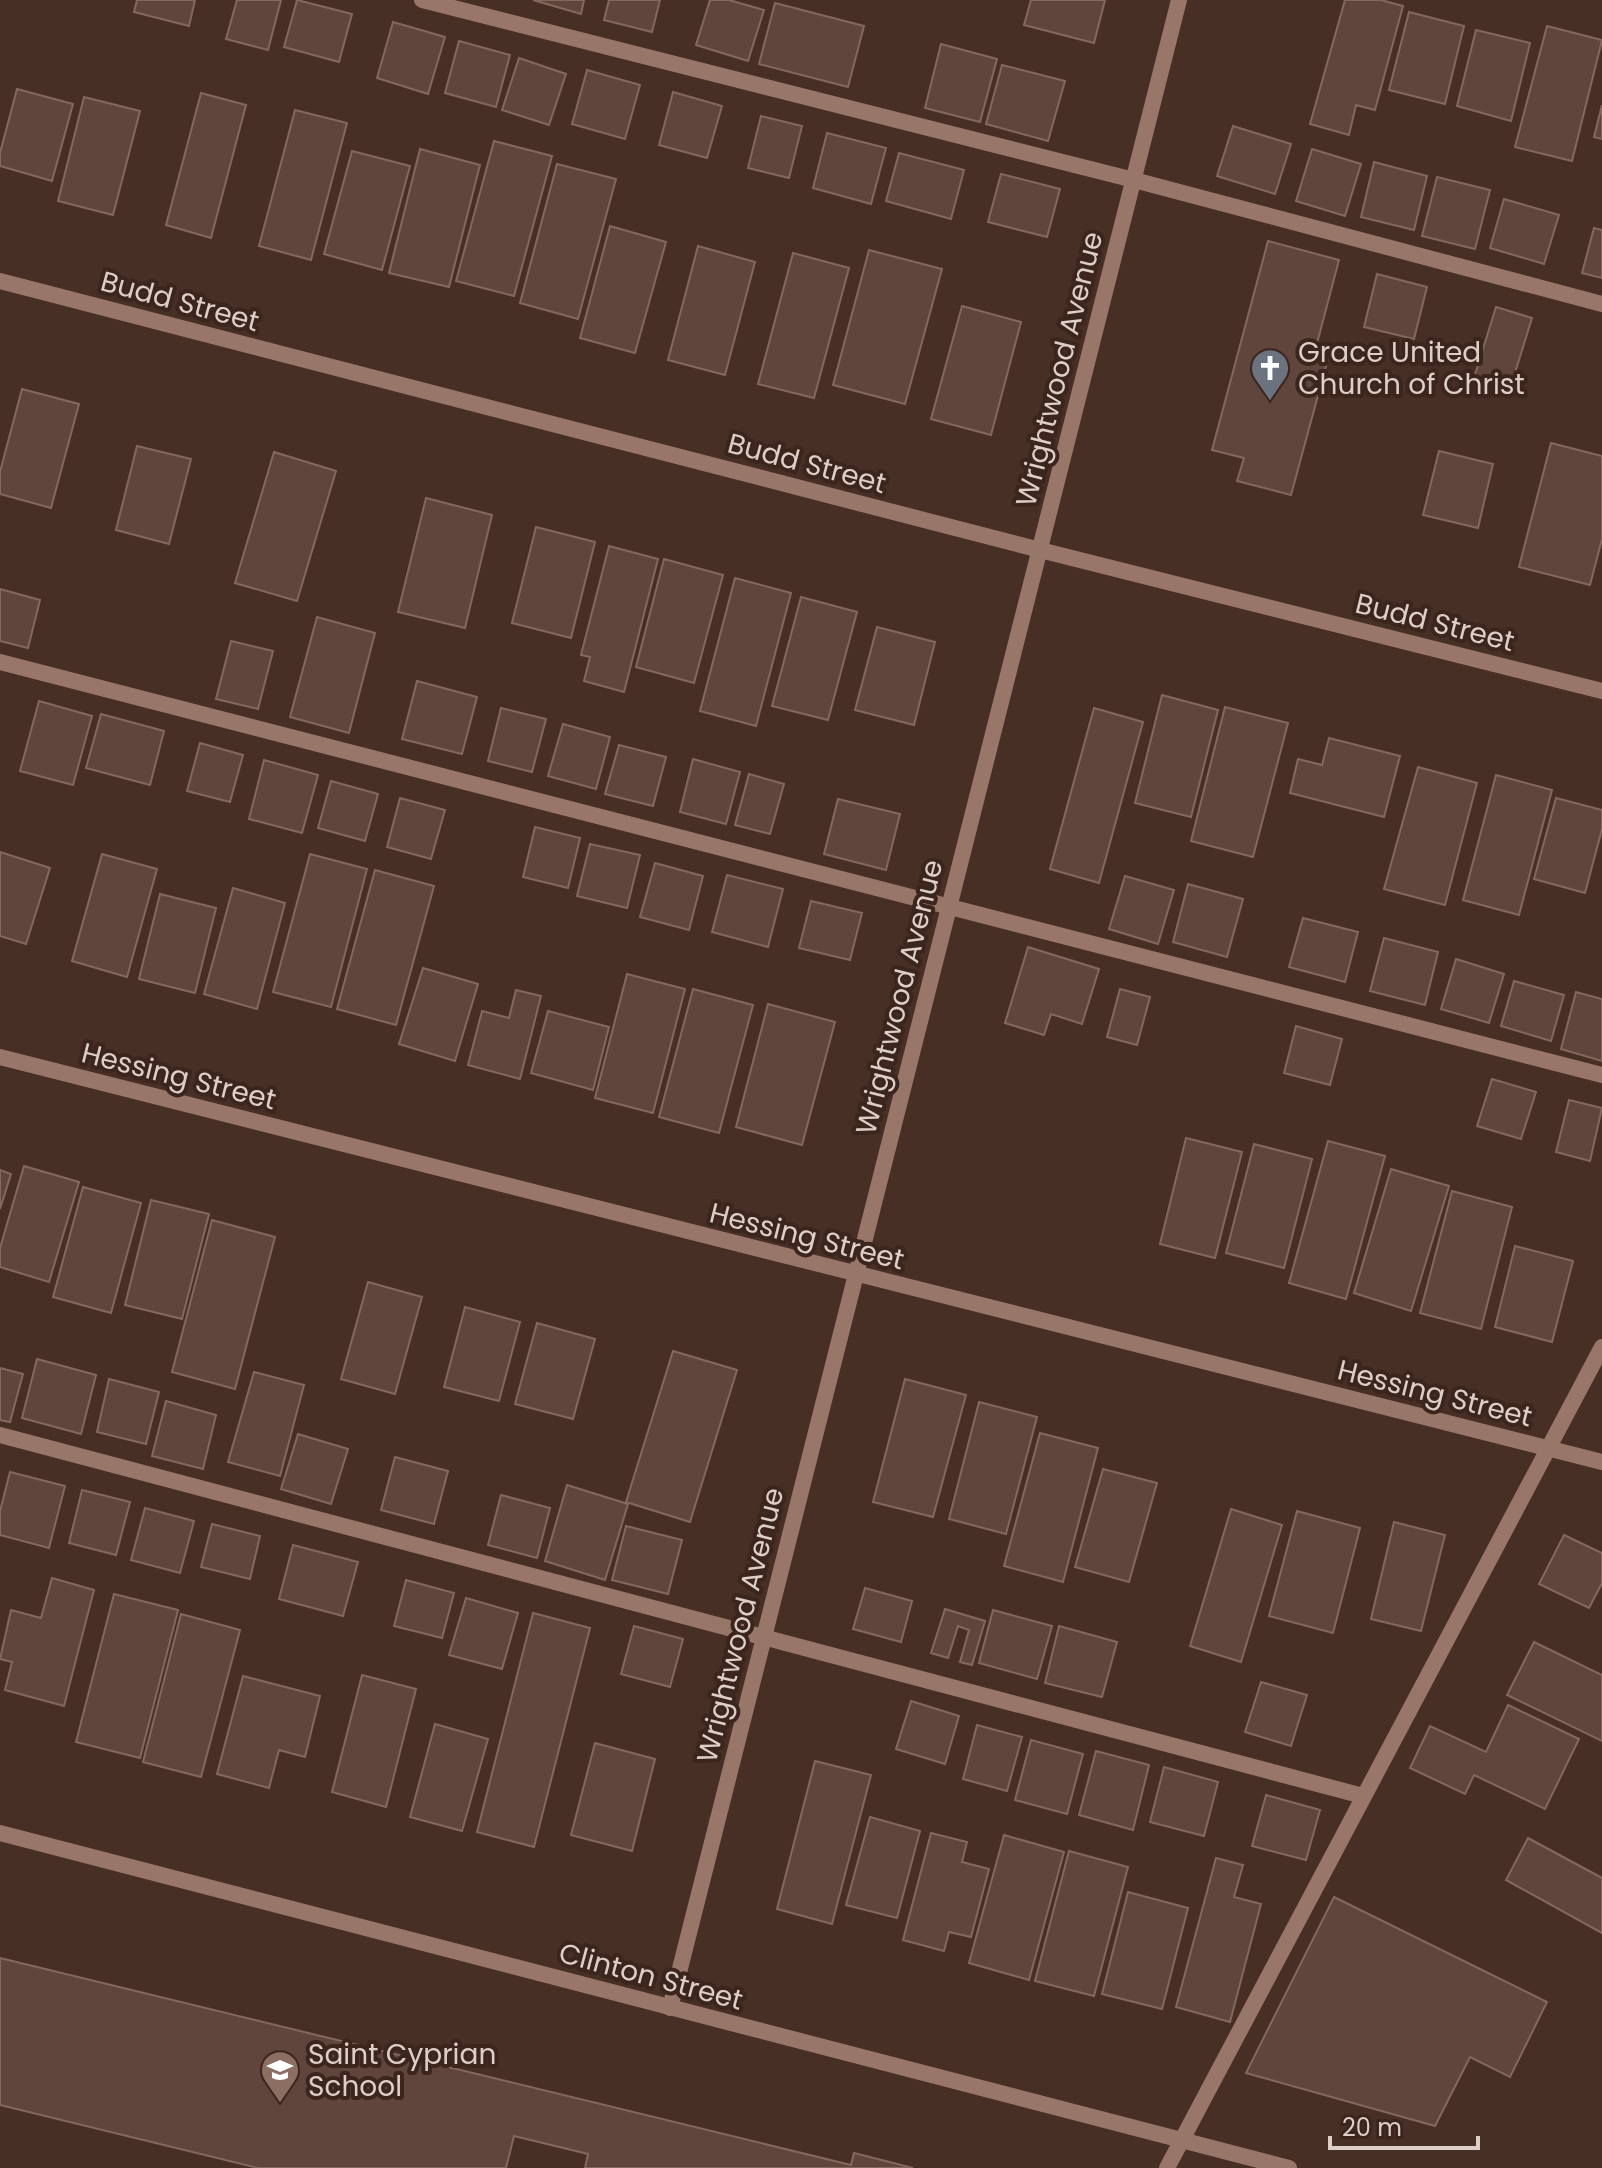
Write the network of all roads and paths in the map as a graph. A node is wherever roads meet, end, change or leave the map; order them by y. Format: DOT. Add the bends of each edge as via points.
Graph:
graph roads {
  1 [pos="422,0"];
  2 [pos="1179,0"];
  3 [pos="1134,180"];
  4 [pos="0,281"];
  5 [pos="1602,304"];
  6 [pos="1040,550"];
  7 [pos="0,662"];
  8 [pos="1602,691"];
  9 [pos="949,906"];
  10 [pos="0,1057"];
  11 [pos="1602,1075"];
  12 [pos="856,1275"];
  13 [pos="1602,1347"];
  14 [pos="0,1435"];
  15 [pos="1548,1448"];
  16 [pos="1602,1462"];
  17 [pos="764,1637"];
  18 [pos="1363,1796"];
  19 [pos="0,1833"];
  20 [pos="670,2008"];
  21 [pos="1181,2140"];
  22 [pos="1167,2168"];
  23 [pos="1289,2168"];
  1 -- 3 [label="street"];
  2 -- 3 [label="street, Wrightwood Avenue"];
  3 -- 5 [label="street"];
  3 -- 6 [label="street, Wrightwood Avenue"];
  4 -- 6 [label="street, Budd Street"];
  6 -- 8 [label="street, Budd Street"];
  6 -- 9 [label="street, Wrightwood Avenue"];
  7 -- 9 [label="street"];
  9 -- 11 [label="street"];
  9 -- 12 [label="street, Wrightwood Avenue"];
  10 -- 12 [label="street, Hessing Street"];
  12 -- 15 [label="street, Hessing Street"];
  12 -- 17 [label="street, Wrightwood Avenue"];
  13 -- 15 [label="street"];
  14 -- 17 [label="street"];
  15 -- 16 [label="street, Hessing Street"];
  15 -- 18 [label="street"];
  17 -- 18 [label="street"];
  17 -- 20 [label="street, Wrightwood Avenue"];
  18 -- 21 [label="street"];
  19 -- 20 [label="street, Clinton Street"];
  20 -- 21 [label="street, Clinton Street"];
  21 -- 22 [label="street"];
  21 -- 23 [label="street, Clinton Street"];
}
